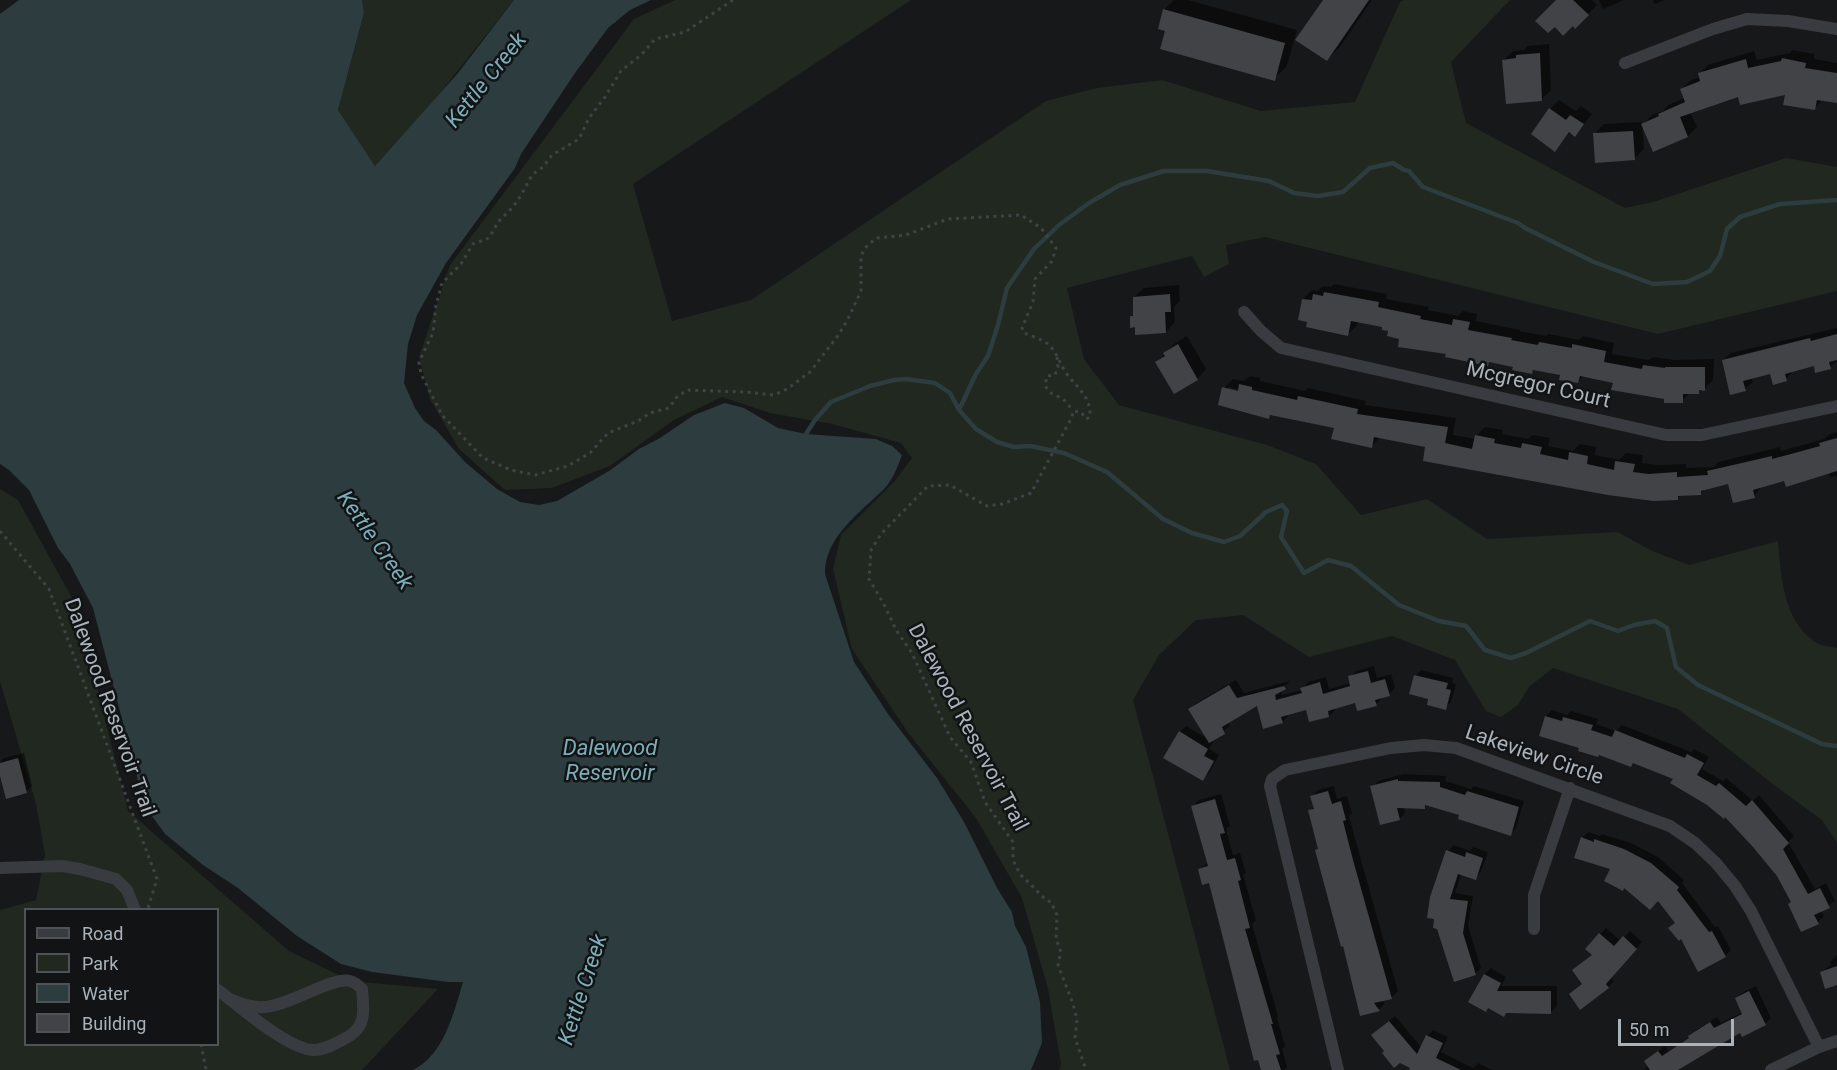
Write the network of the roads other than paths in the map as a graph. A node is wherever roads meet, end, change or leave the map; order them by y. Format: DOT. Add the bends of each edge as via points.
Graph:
graph roads {
  1 [pos="1837,28"];
  2 [pos="1625,63"];
  3 [pos="1244,312"];
  4 [pos="1837,406"];
  5 [pos="1570,788"];
  6 [pos="0,868"];
  7 [pos="135,908"];
  8 [pos="1534,928"];
  9 [pos="219,991"];
  10 [pos="232,1000"];
  11 [pos="1837,1041"];
  12 [pos="1819,1047"];
  13 [pos="1338,1070"];
  14 [pos="1771,1070"];
  1 -- 2 [label="street" via="1747,19"];
  3 -- 4 [label="street, Mcgregor Court" via="1281,348 1666,435 1714,434"];
  5 -- 8 [label="street" via="1534,895"];
  5 -- 12 [label="street, Lakeview Circle" via="1670,826 1716,863 1751,911"];
  5 -- 13 [label="street, Lakeview Circle" via="1456,748 1424,745 1301,766 1272,778 1271,795"];
  6 -- 7 [label="street" via="62,866 116,879 127,890"];
  9 -- 10 [label="street"];
  10 -- 10 [label="street" via="303,1049 316,1050 348,1038 361,1028 365,1014 362,989 351,981 341,980 265,1007"];
  11 -- 12 [label="street"];
  12 -- 14 [label="street"];
}
